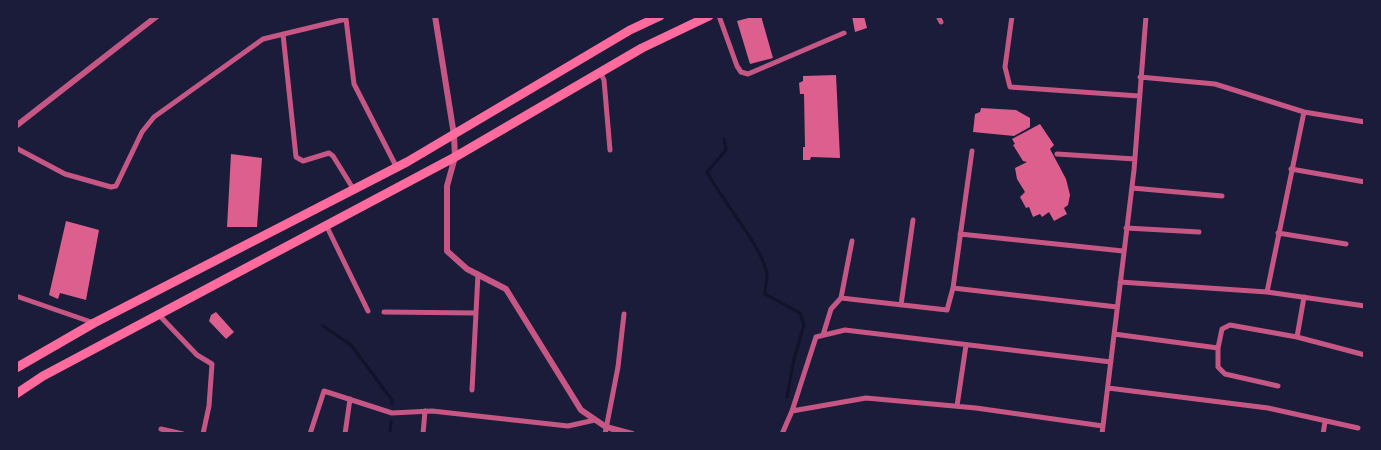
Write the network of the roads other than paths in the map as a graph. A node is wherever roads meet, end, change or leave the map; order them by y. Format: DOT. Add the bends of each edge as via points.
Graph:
graph roads {
  1 [pos="435,16"];
  2 [pos="660,16"];
  3 [pos="709,16"];
  4 [pos="720,16"];
  5 [pos="938,16"];
  6 [pos="1012,16"];
  7 [pos="1146,16"];
  8 [pos="154,17"];
  9 [pos="941,22"];
  10 [pos="844,33"];
  11 [pos="282,34"];
  12 [pos="600,71"];
  13 [pos="1140,77"];
  14 [pos="1139,96"];
  15 [pos="1304,112"];
  16 [pos="1365,122"];
  17 [pos="16,126"];
  18 [pos="454,135"];
  19 [pos="16,148"];
  20 [pos="610,150"];
  21 [pos="972,151"];
  22 [pos="1058,154"];
  23 [pos="455,157"];
  24 [pos="1135,159"];
  25 [pos="397,168"];
  26 [pos="1292,169"];
  27 [pos="1365,182"];
  28 [pos="1132,188"];
  29 [pos="354,191"];
  30 [pos="1222,196"];
  31 [pos="913,220"];
  32 [pos="327,227"];
  33 [pos="1126,228"];
  34 [pos="1199,232"];
  35 [pos="1278,233"];
  36 [pos="960,234"];
  37 [pos="852,241"];
  38 [pos="1346,244"];
  39 [pos="1123,252"];
  40 [pos="478,274"];
  41 [pos="1120,282"];
  42 [pos="953,288"];
  43 [pos="1267,292"];
  44 [pos="16,296"];
  45 [pos="1304,297"];
  46 [pos="841,298"];
  47 [pos="901,305"];
  48 [pos="1365,306"];
  49 [pos="1117,307"];
  50 [pos="368,311"];
  51 [pos="384,312"];
  52 [pos="476,313"];
  53 [pos="158,314"];
  54 [pos="624,314"];
  55 [pos="94,323"];
  56 [pos="1114,334"];
  57 [pos="823,335"];
  58 [pos="1297,337"];
  59 [pos="966,345"];
  60 [pos="1218,348"];
  61 [pos="1365,355"];
  62 [pos="1111,362"];
  63 [pos="16,368"];
  64 [pos="1278,386"];
  65 [pos="1108,388"];
  66 [pos="472,390"];
  67 [pos="16,394"];
  68 [pos="350,399"];
  69 [pos="957,406"];
  70 [pos="425,411"];
  71 [pos="792,411"];
  72 [pos="595,420"];
  73 [pos="1325,422"];
  74 [pos="1103,426"];
  75 [pos="1358,428"];
  76 [pos="161,429"];
  77 [pos="605,431"];
  78 [pos="183,434"];
  79 [pos="203,434"];
  80 [pos="310,434"];
  81 [pos="345,434"];
  82 [pos="423,434"];
  83 [pos="632,434"];
  84 [pos="782,434"];
  85 [pos="1102,434"];
  86 [pos="1323,434"];
  1 -- 18 [label="street"];
  2 -- 18 [label="highway" via="630,30"];
  3 -- 12 [label="highway"];
  4 -- 10 [label="street" via="737,66 748,74"];
  5 -- 9 [label="street"];
  6 -- 14 [label="street" via="1005,66 1010,87"];
  7 -- 13 [label="street"];
  8 -- 17 [label="street"];
  11 -- 19 [label="street" via="263,39 154,117 142,132 116,186 65,174"];
  11 -- 25 [label="street" via="346,19 354,84"];
  11 -- 29 [label="street" via="296,157 303,162 329,153"];
  12 -- 20 [label="street" via="604,80"];
  12 -- 23 [label="highway"];
  13 -- 14 [label="street"];
  13 -- 15 [label="street" via="1215,84"];
  14 -- 24 [label="street"];
  15 -- 16 [label="street"];
  15 -- 26 [label="street"];
  18 -- 23 [label="street"];
  18 -- 25 [label="highway"];
  21 -- 36 [label="street"];
  22 -- 24 [label="street"];
  23 -- 32 [label="highway"];
  23 -- 40 [label="street" via="447,186 447,251 467,269"];
  24 -- 28 [label="street"];
  25 -- 29 [label="highway"];
  26 -- 27 [label="street"];
  26 -- 35 [label="street"];
  28 -- 30 [label="street"];
  28 -- 33 [label="street"];
  29 -- 55 [label="highway"];
  31 -- 47 [label="street"];
  32 -- 50 [label="street"];
  32 -- 53 [label="highway"];
  33 -- 34 [label="street"];
  33 -- 39 [label="street"];
  35 -- 38 [label="street"];
  35 -- 43 [label="street"];
  36 -- 39 [label="street"];
  36 -- 42 [label="street"];
  37 -- 46 [label="street"];
  39 -- 41 [label="street"];
  40 -- 52 [label="street"];
  40 -- 72 [label="street" via="506,289 581,410"];
  41 -- 43 [label="street"];
  41 -- 49 [label="street"];
  42 -- 47 [label="street" via="947,310"];
  42 -- 49 [label="street"];
  43 -- 45 [label="street"];
  44 -- 55 [label="street"];
  45 -- 48 [label="street"];
  45 -- 58 [label="street"];
  46 -- 47 [label="street"];
  46 -- 57 [label="street" via="831,309"];
  49 -- 56 [label="street"];
  51 -- 52 [label="street"];
  52 -- 66 [label="street"];
  53 -- 67 [label="highway"];
  53 -- 79 [label="street" via="196,355 212,364"];
  54 -- 77 [label="street" via="618,367"];
  55 -- 63 [label="highway"];
  56 -- 60 [label="street"];
  56 -- 62 [label="street"];
  57 -- 59 [label="street" via="846,330"];
  57 -- 71 [label="street" via="816,337"];
  58 -- 60 [label="street" via="1230,325 1222,329"];
  58 -- 61 [label="street"];
  59 -- 62 [label="street"];
  59 -- 69 [label="street"];
  60 -- 64 [label="street" via="1218,368 1225,374"];
  62 -- 65 [label="street"];
  65 -- 73 [label="street" via="1268,408"];
  65 -- 74 [label="street"];
  68 -- 70 [label="street" via="392,413"];
  68 -- 80 [label="street" via="324,391"];
  68 -- 81 [label="street"];
  69 -- 71 [label="street" via="866,398"];
  69 -- 74 [label="street"];
  70 -- 72 [label="street" via="568,426"];
  70 -- 82 [label="street"];
  71 -- 84 [label="street"];
  72 -- 77 [label="street"];
  73 -- 75 [label="street"];
  73 -- 86 [label="street"];
  74 -- 85 [label="street"];
  76 -- 78 [label="street"];
  77 -- 83 [label="street"];
}
